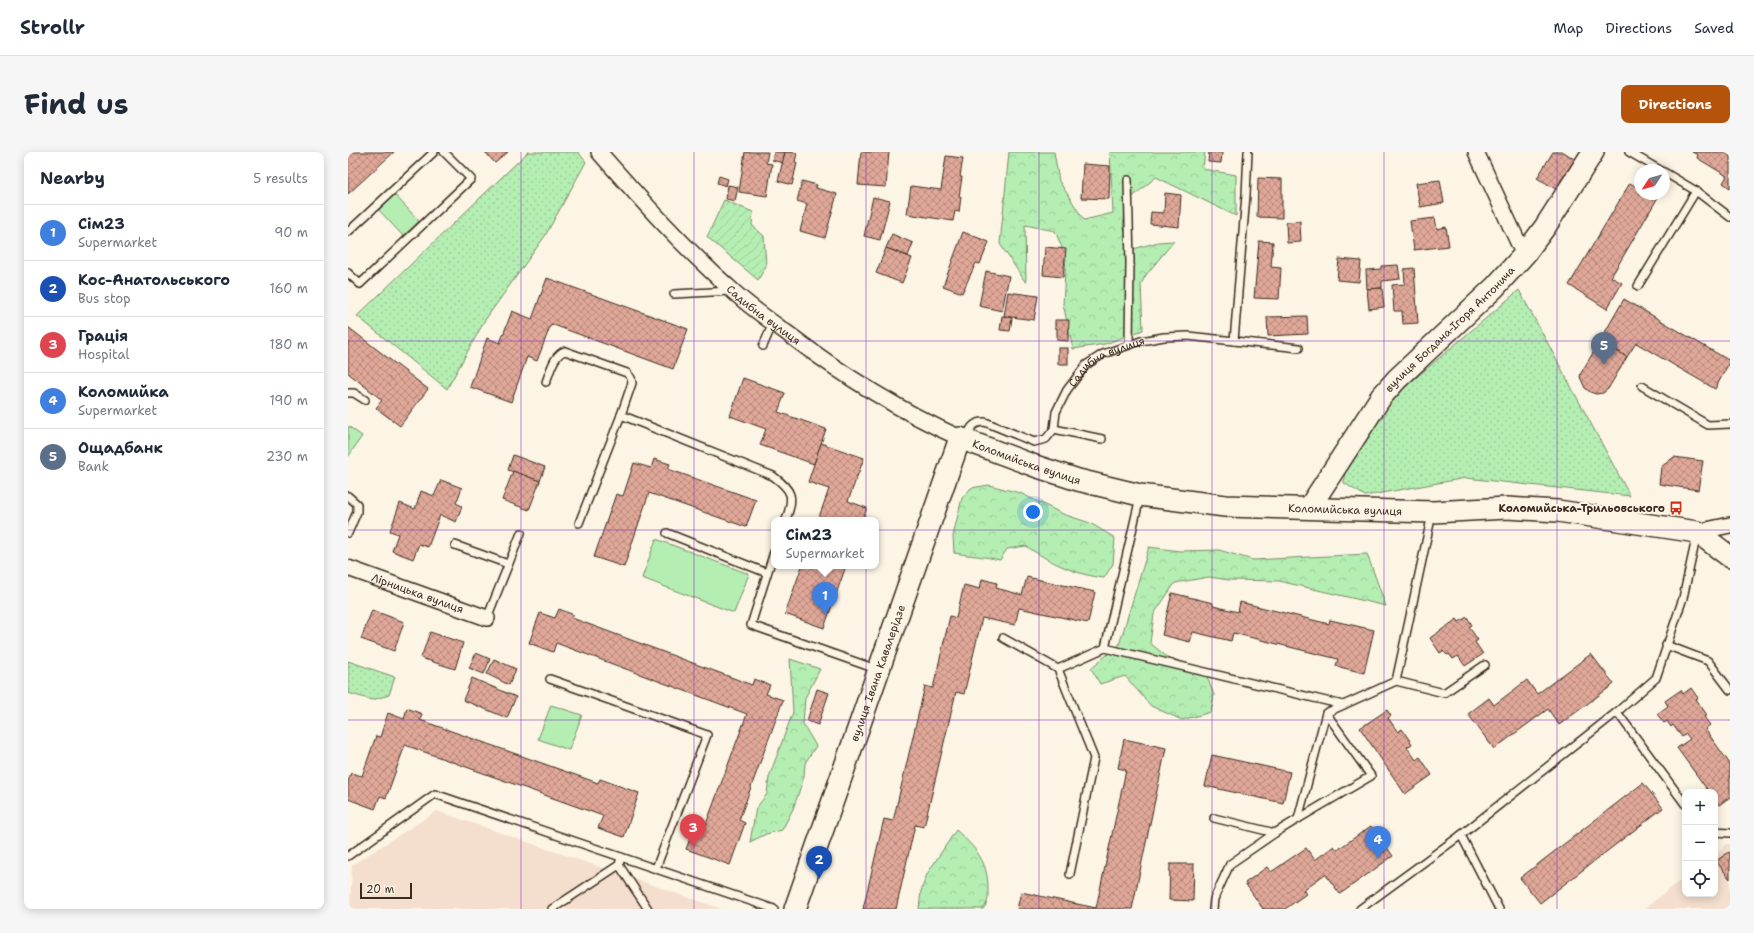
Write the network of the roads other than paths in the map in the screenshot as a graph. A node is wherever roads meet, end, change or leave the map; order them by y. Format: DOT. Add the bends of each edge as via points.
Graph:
graph roads {
  1 [pos="434,152"];
  2 [pos="444,152"];
  3 [pos="599,152"];
  4 [pos="1248,152"];
  5 [pos="1476,152"];
  6 [pos="1593,152"];
  7 [pos="1629,152"];
  8 [pos="1650,164"];
  9 [pos="1670,176"];
  10 [pos="1128,180"];
  11 [pos="1696,191"];
  12 [pos="1730,217"];
  13 [pos="348,232"];
  14 [pos="1524,255"];
  15 [pos="348,274"];
  16 [pos="1638,286"];
  17 [pos="733,291"];
  18 [pos="674,294"];
  19 [pos="772,323"];
  20 [pos="1234,341"];
  21 [pos="1129,344"];
  22 [pos="763,346"];
  23 [pos="1299,348"];
  24 [pos="546,382"];
  25 [pos="1642,386"];
  26 [pos="348,393"];
  27 [pos="366,400"];
  28 [pos="621,415"];
  29 [pos="1730,424"];
  30 [pos="1054,429"];
  31 [pos="963,439"];
  32 [pos="1102,439"];
  33 [pos="1140,495"];
  34 [pos="348,496"];
  35 [pos="1309,508"];
  36 [pos="1433,512"];
  37 [pos="787,517"];
  38 [pos="579,523"];
  39 [pos="1730,525"];
  40 [pos="1697,532"];
  41 [pos="348,533"];
  42 [pos="521,533"];
  43 [pos="667,533"];
  44 [pos="455,545"];
  45 [pos="1730,557"];
  46 [pos="771,561"];
  47 [pos="508,564"];
  48 [pos="348,568"];
  49 [pos="767,573"];
  50 [pos="487,618"];
  51 [pos="1003,638"];
  52 [pos="1666,645"];
  53 [pos="1105,648"];
  54 [pos="1485,665"];
  55 [pos="1058,669"];
  56 [pos="878,670"];
  57 [pos="550,679"];
  58 [pos="1396,681"];
  59 [pos="1730,690"];
  60 [pos="1344,705"];
  61 [pos="1618,712"];
  62 [pos="1326,713"];
  63 [pos="1682,800"];
  64 [pos="1214,818"];
  65 [pos="1298,819"];
  66 [pos="1718,832"];
  67 [pos="1274,833"];
  68 [pos="1730,833"];
  69 [pos="1461,834"];
  70 [pos="348,856"];
  71 [pos="621,857"];
  72 [pos="618,865"];
  73 [pos="656,868"];
  74 [pos="1070,874"];
  75 [pos="552,909"];
  76 [pos="648,909"];
  77 [pos="774,909"];
  78 [pos="795,909"];
  79 [pos="1213,909"];
  80 [pos="1360,909"];
  81 [pos="1499,909"];
  1 -- 13 [label="lane"];
  2 -- 15 [label="lane" via="471,179 360,284"];
  3 -- 17 [label="street, Садибна вулиця" via="686,247"];
  4 -- 20 [label="lane"];
  5 -- 14 [label="street"];
  6 -- 14 [label="main road, вулиця Богдана-Ігоря Антонича"];
  7 -- 8 [label="lane"];
  9 -- 11 [label="lane"];
  10 -- 21 [label="lane"];
  11 -- 12 [label="lane"];
  11 -- 16 [label="lane"];
  14 -- 35 [label="main road, вулиця Богдана-Ігоря Антонича" via="1495,287 1381,397"];
  17 -- 18 [label="lane"];
  17 -- 19 [label="street, Садибна вулиця"];
  19 -- 22 [label="lane"];
  19 -- 31 [label="street, Садибна вулиця" via="881,397 931,425"];
  20 -- 21 [label="lane, Садибна вулиця" via="1188,336 1164,337"];
  20 -- 23 [label="lane, Садибна вулиця"];
  21 -- 30 [label="lane, Садибна вулиця" via="1103,354 1086,365 1067,390 1056,412"];
  24 -- 28 [label="lane" via="557,356 565,351 627,373 632,383"];
  25 -- 29 [label="lane" via="1708,425"];
  26 -- 27 [label="lane" via="354,393"];
  28 -- 37 [label="lane" via="773,476 787,487 792,502"];
  28 -- 38 [label="lane"];
  30 -- 31 [label="lane" via="1046,438 1034,442 984,422 978,422"];
  30 -- 32 [label="lane"];
  31 -- 33 [label="main road, Коломийська вулиця" via="1078,480"];
  31 -- 56 [label="main road, вулиця Івана Кавалерідзе"];
  33 -- 35 [label="main road, Коломийська вулиця" via="1225,506"];
  33 -- 53 [label="lane"];
  34 -- 41 [label="lane" via="357,504 357,512"];
  35 -- 36 [label="main road, Коломийська вулиця"];
  36 -- 40 [label="main road, Коломийська вулиця" via="1507,508 1558,511"];
  36 -- 58 [label="lane"];
  39 -- 40 [label="street"];
  40 -- 45 [label="main road, Коломийська вулиця"];
  40 -- 52 [label="lane" via="1683,598"];
  42 -- 47 [label="lane"];
  43 -- 49 [label="lane"];
  44 -- 47 [label="lane"];
  46 -- 49 [label="lane"];
  47 -- 50 [label="lane"];
  48 -- 50 [label="street, Лірницька вулиця"];
  49 -- 56 [label="lane" via="751,625"];
  51 -- 55 [label="lane"];
  52 -- 59 [label="lane" via="1708,661"];
  52 -- 61 [label="lane" via="1656,678"];
  53 -- 55 [label="lane"];
  53 -- 60 [label="lane"];
  54 -- 58 [label="lane" via="1444,693"];
  55 -- 74 [label="lane" via="1094,758"];
  56 -- 78 [label="main road, вулиця Івана Кавалерідзе"];
  57 -- 73 [label="lane" via="707,735"];
  58 -- 60 [label="lane"];
  60 -- 62 [label="lane"];
  61 -- 63 [label="lane"];
  61 -- 69 [label="lane"];
  62 -- 65 [label="lane"];
  62 -- 65 [label="lane" via="1371,776"];
  64 -- 67 [label="lane"];
  65 -- 67 [label="lane"];
  66 -- 68 [label="lane"];
  67 -- 79 [label="lane" via="1230,864 1214,899"];
  69 -- 80 [label="lane"];
  69 -- 81 [label="lane"];
  70 -- 71 [label="lane" via="435,794"];
  71 -- 72 [label="lane"];
  71 -- 73 [label="lane"];
  72 -- 75 [label="lane"];
  72 -- 76 [label="lane"];
  73 -- 77 [label="lane"];
}
